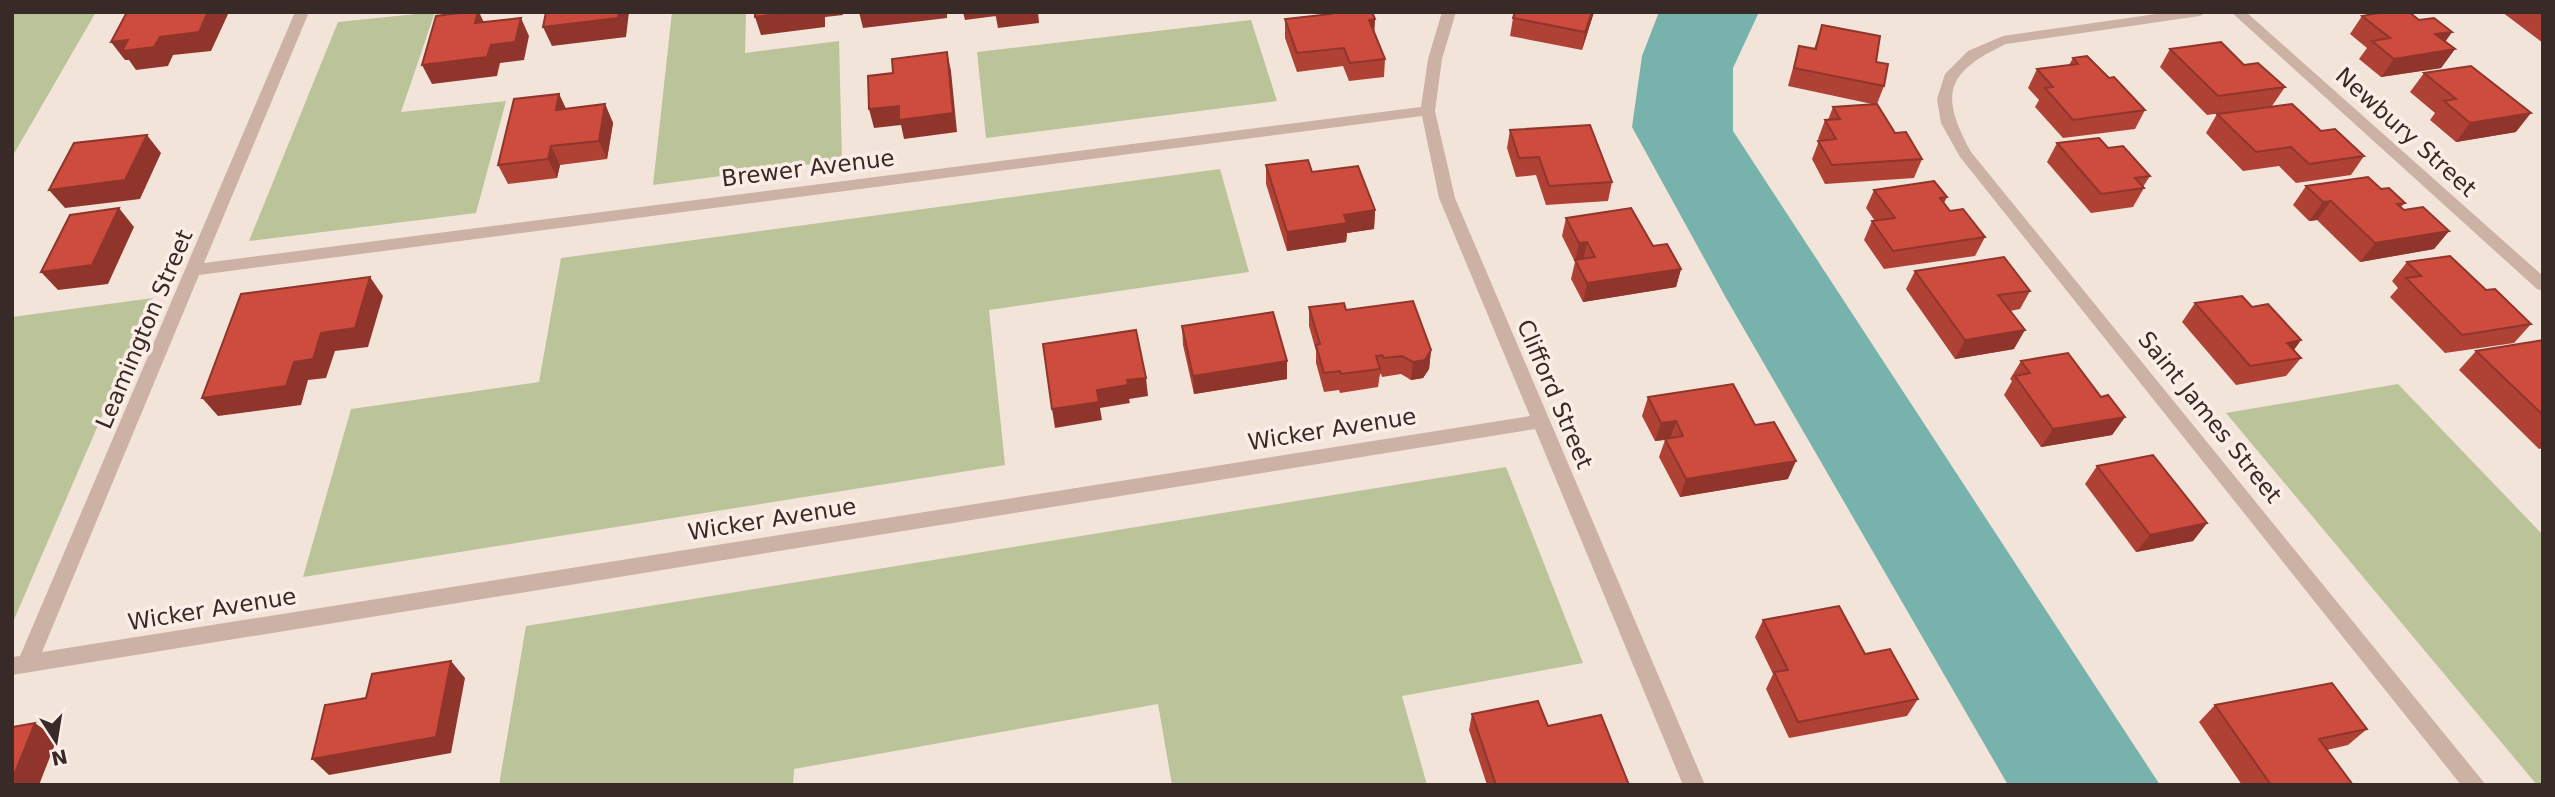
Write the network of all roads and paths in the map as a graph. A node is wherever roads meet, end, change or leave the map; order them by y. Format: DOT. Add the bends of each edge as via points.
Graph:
graph roads {
  1 [pos="302,12"];
  2 [pos="1449,12"];
  3 [pos="2200,12"];
  4 [pos="2238,12"];
  5 [pos="1428,111"];
  6 [pos="193,271"];
  7 [pos="2543,285"];
  8 [pos="1540,421"];
  9 [pos="20,664"];
  10 [pos="1694,785"];
  11 [pos="2475,785"];
  1 -- 6 [label="street, Leamington Street"];
  2 -- 5 [label="street, Clifford Street" via="1435,59"];
  3 -- 11 [label="street, Saint James Street" via="2003,40 1973,54 1952,74 1944,99 1948,123 1965,153"];
  4 -- 7 [label="street, Newbury Street"];
  5 -- 6 [label="street, Brewer Avenue"];
  5 -- 8 [label="street, Clifford Street" via="1450,208"];
  6 -- 9 [label="street, Leamington Street"];
  8 -- 9 [label="street, Wicker Avenue"];
  8 -- 10 [label="street, Clifford Street"];
}
